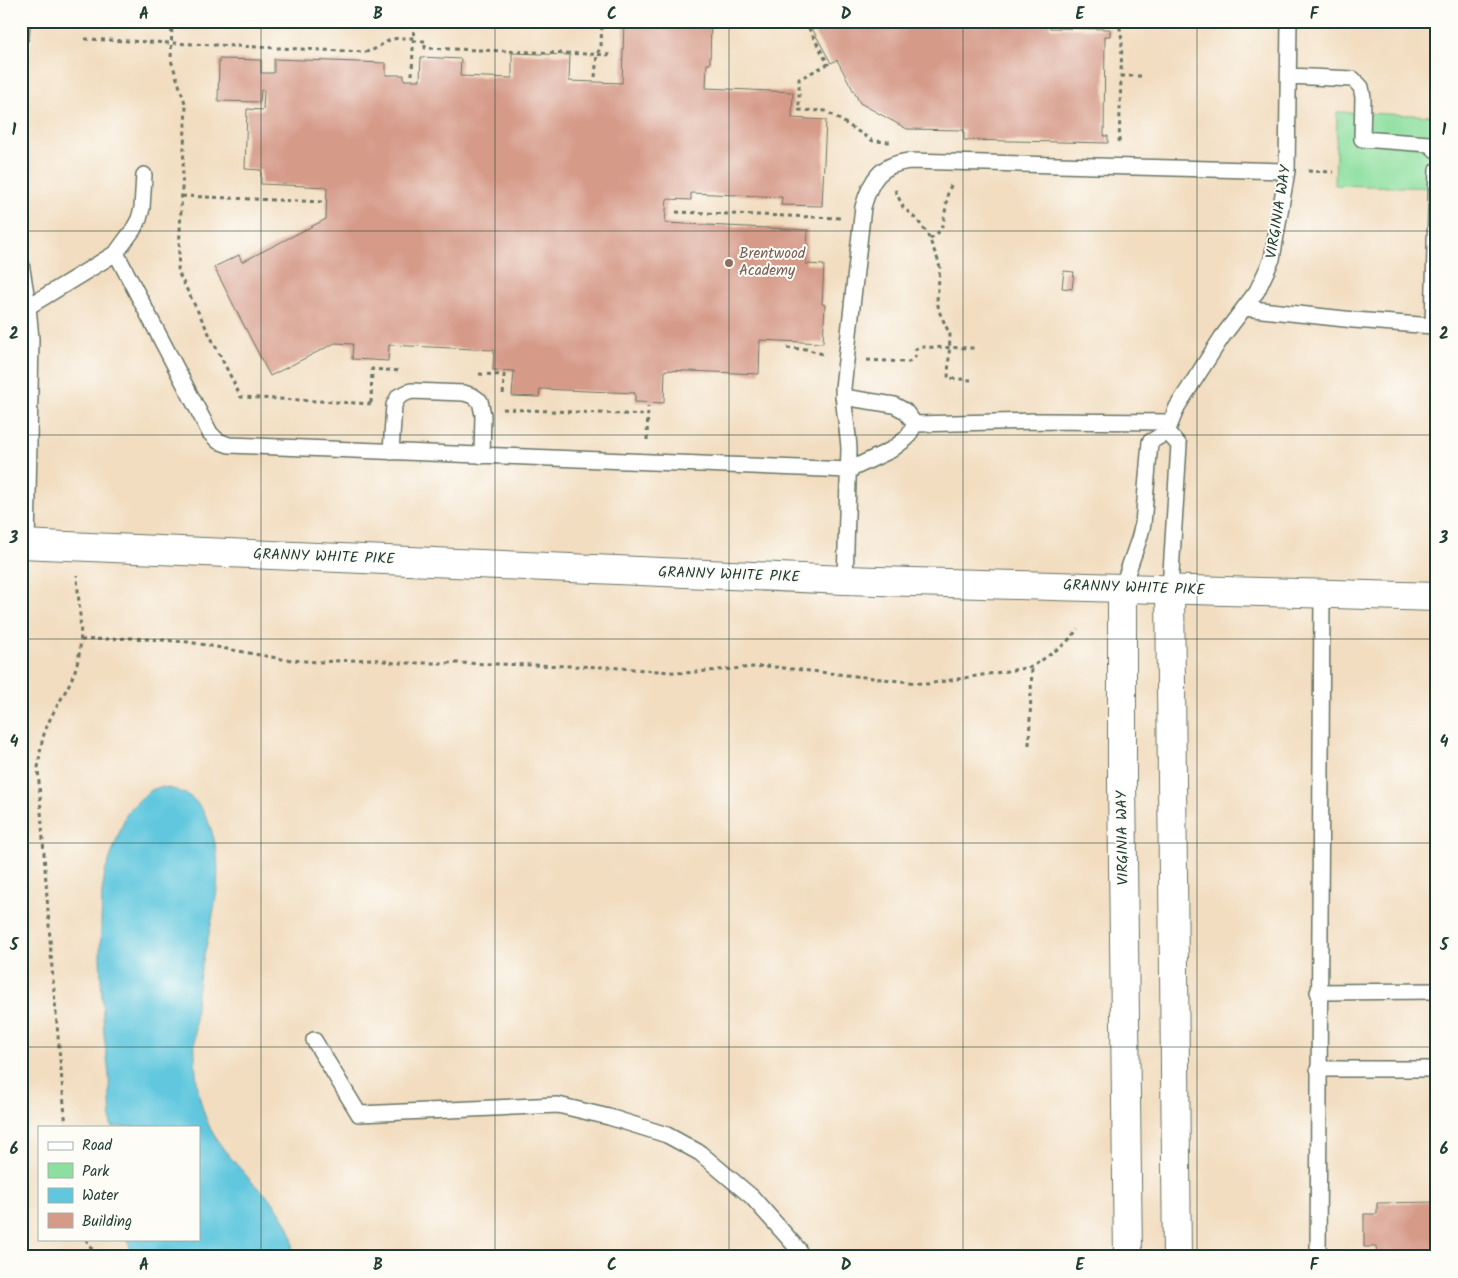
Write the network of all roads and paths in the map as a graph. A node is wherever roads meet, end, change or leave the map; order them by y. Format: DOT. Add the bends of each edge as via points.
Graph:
graph roads {
  1 [pos="22,21"];
  2 [pos="172,21"];
  3 [pos="414,21"];
  4 [pos="602,21"];
  5 [pos="805,21"];
  6 [pos="1289,21"];
  7 [pos="1055,24"];
  8 [pos="21,36"];
  9 [pos="85,39"];
  10 [pos="414,40"];
  11 [pos="171,43"];
  12 [pos="597,54"];
  13 [pos="614,55"];
  14 [pos="412,74"];
  15 [pos="1121,76"];
  16 [pos="1145,76"];
  17 [pos="1289,76"];
  18 [pos="596,77"];
  19 [pos="892,142"];
  20 [pos="1109,146"];
  21 [pos="1119,146"];
  22 [pos="1437,151"];
  23 [pos="953,162"];
  24 [pos="1119,167"];
  25 [pos="885,169"];
  26 [pos="1437,170"];
  27 [pos="1287,171"];
  28 [pos="144,175"];
  29 [pos="182,196"];
  30 [pos="323,202"];
  31 [pos="676,212"];
  32 [pos="861,219"];
  33 [pos="930,239"];
  34 [pos="116,253"];
  35 [pos="21,264"];
  36 [pos="25,308"];
  37 [pos="1244,308"];
  38 [pos="950,346"];
  39 [pos="787,348"];
  40 [pos="974,348"];
  41 [pos="846,358"];
  42 [pos="971,380"];
  43 [pos="843,397"];
  44 [pos="394,405"];
  45 [pos="648,406"];
  46 [pos="482,408"];
  47 [pos="648,414"];
  48 [pos="915,424"];
  49 [pos="1169,427"];
  50 [pos="391,452"];
  51 [pos="482,456"];
  52 [pos="646,462"];
  53 [pos="849,470"];
  54 [pos="24,544"];
  55 [pos="76,546"];
  56 [pos="845,580"];
  57 [pos="1122,588"];
  58 [pos="1170,589"];
  59 [pos="1322,593"];
  60 [pos="1437,597"];
  61 [pos="1078,629"];
  62 [pos="80,640"];
  63 [pos="1032,667"];
  64 [pos="1029,745"];
  65 [pos="1437,991"];
  66 [pos="1318,992"];
  67 [pos="314,1040"];
  68 [pos="1437,1069"];
  69 [pos="1318,1070"];
  70 [pos="66,1126"];
  71 [pos="86,1240"];
  72 [pos="98,1257"];
  73 [pos="801,1257"];
  74 [pos="1128,1257"];
  75 [pos="1177,1257"];
  76 [pos="1318,1257"];
  1 -- 8 [label="lane"];
  2 -- 11 [label="path"];
  3 -- 10 [label="path"];
  4 -- 12 [label="path" via="601,47"];
  5 -- 19 [label="path" via="828,64 799,79 799,110 826,111 873,141"];
  6 -- 17 [label="lane, VIRGINIA WAY"];
  7 -- 15 [label="path" via="1112,24 1120,28"];
  9 -- 11 [label="path"];
  10 -- 11 [label="path" via="395,38 365,52"];
  10 -- 12 [label="path" via="425,41 425,48"];
  10 -- 14 [label="path"];
  11 -- 29 [label="path" via="171,60 186,106"];
  12 -- 13 [label="path"];
  12 -- 18 [label="path"];
  15 -- 16 [label="path"];
  15 -- 21 [label="path"];
  17 -- 22 [label="lane" via="1353,79 1361,87 1363,96 1362,139 1429,144"];
  17 -- 27 [label="lane, VIRGINIA WAY"];
  20 -- 21 [label="path"];
  21 -- 24 [label="path"];
  23 -- 24 [label="lane"];
  23 -- 25 [label="lane" via="909,161"];
  23 -- 33 [label="path" via="944,222"];
  24 -- 27 [label="lane"];
  25 -- 32 [label="lane" via="868,189"];
  25 -- 33 [label="path" via="901,204 923,226"];
  26 -- 37 [label="lane" via="1433,326"];
  27 -- 37 [label="lane, VIRGINIA WAY" via="1272,260 1257,291"];
  28 -- 34 [label="lane" via="139,219"];
  29 -- 30 [label="path"];
  29 -- 44 [label="path" via="178,272 241,397"];
  31 -- 32 [label="path"];
  32 -- 41 [label="lane"];
  33 -- 38 [label="path" via="940,268 937,300 950,334"];
  34 -- 36 [label="lane"];
  34 -- 50 [label="lane" via="210,433 218,441 246,447"];
  35 -- 36 [label="lane"];
  36 -- 54 [label="lane" via="31,339"];
  37 -- 49 [label="lane, VIRGINIA WAY" via="1222,336 1177,407"];
  38 -- 40 [label="path"];
  38 -- 41 [label="path" via="919,347 915,358 909,362"];
  38 -- 42 [label="path" via="948,378"];
  39 -- 41 [label="path"];
  41 -- 43 [label="lane"];
  43 -- 48 [label="lane" via="894,405 905,411"];
  43 -- 53 [label="lane"];
  44 -- 46 [label="lane" via="399,396 411,391 464,393 480,401"];
  44 -- 50 [label="lane"];
  45 -- 47 [label="path"];
  46 -- 47 [label="path"];
  46 -- 51 [label="lane"];
  47 -- 52 [label="path"];
  48 -- 49 [label="lane" via="1036,421"];
  48 -- 53 [label="lane" via="907,438 891,450"];
  49 -- 57 [label="lane, VIRGINIA WAY" via="1150,442 1143,524"];
  49 -- 58 [label="lane" via="1179,445"];
  50 -- 51 [label="lane"];
  51 -- 52 [label="lane"];
  52 -- 53 [label="lane"];
  53 -- 56 [label="lane"];
  54 -- 55 [label="main road, GRANNY WHITE PIKE"];
  55 -- 56 [label="main road, GRANNY WHITE PIKE"];
  55 -- 62 [label="path"];
  56 -- 57 [label="main road, GRANNY WHITE PIKE"];
  57 -- 58 [label="main road, GRANNY WHITE PIKE"];
  57 -- 74 [label="main road, VIRGINIA WAY"];
  58 -- 59 [label="main road, GRANNY WHITE PIKE"];
  58 -- 75 [label="main road"];
  59 -- 60 [label="main road, GRANNY WHITE PIKE"];
  59 -- 66 [label="lane"];
  61 -- 63 [label="path" via="1066,643"];
  62 -- 63 [label="path" via="131,638 188,642 317,662 374,659 395,663 608,667 684,673 766,666 927,684"];
  62 -- 70 [label="path" via="79,659 47,726 40,746 38,768"];
  63 -- 64 [label="path"];
  65 -- 66 [label="lane"];
  66 -- 69 [label="lane"];
  67 -- 73 [label="lane" via="359,1114 558,1105 610,1117 667,1136 700,1153 752,1197 798,1249"];
  68 -- 69 [label="lane"];
  69 -- 76 [label="lane"];
  71 -- 72 [label="path"];
}
